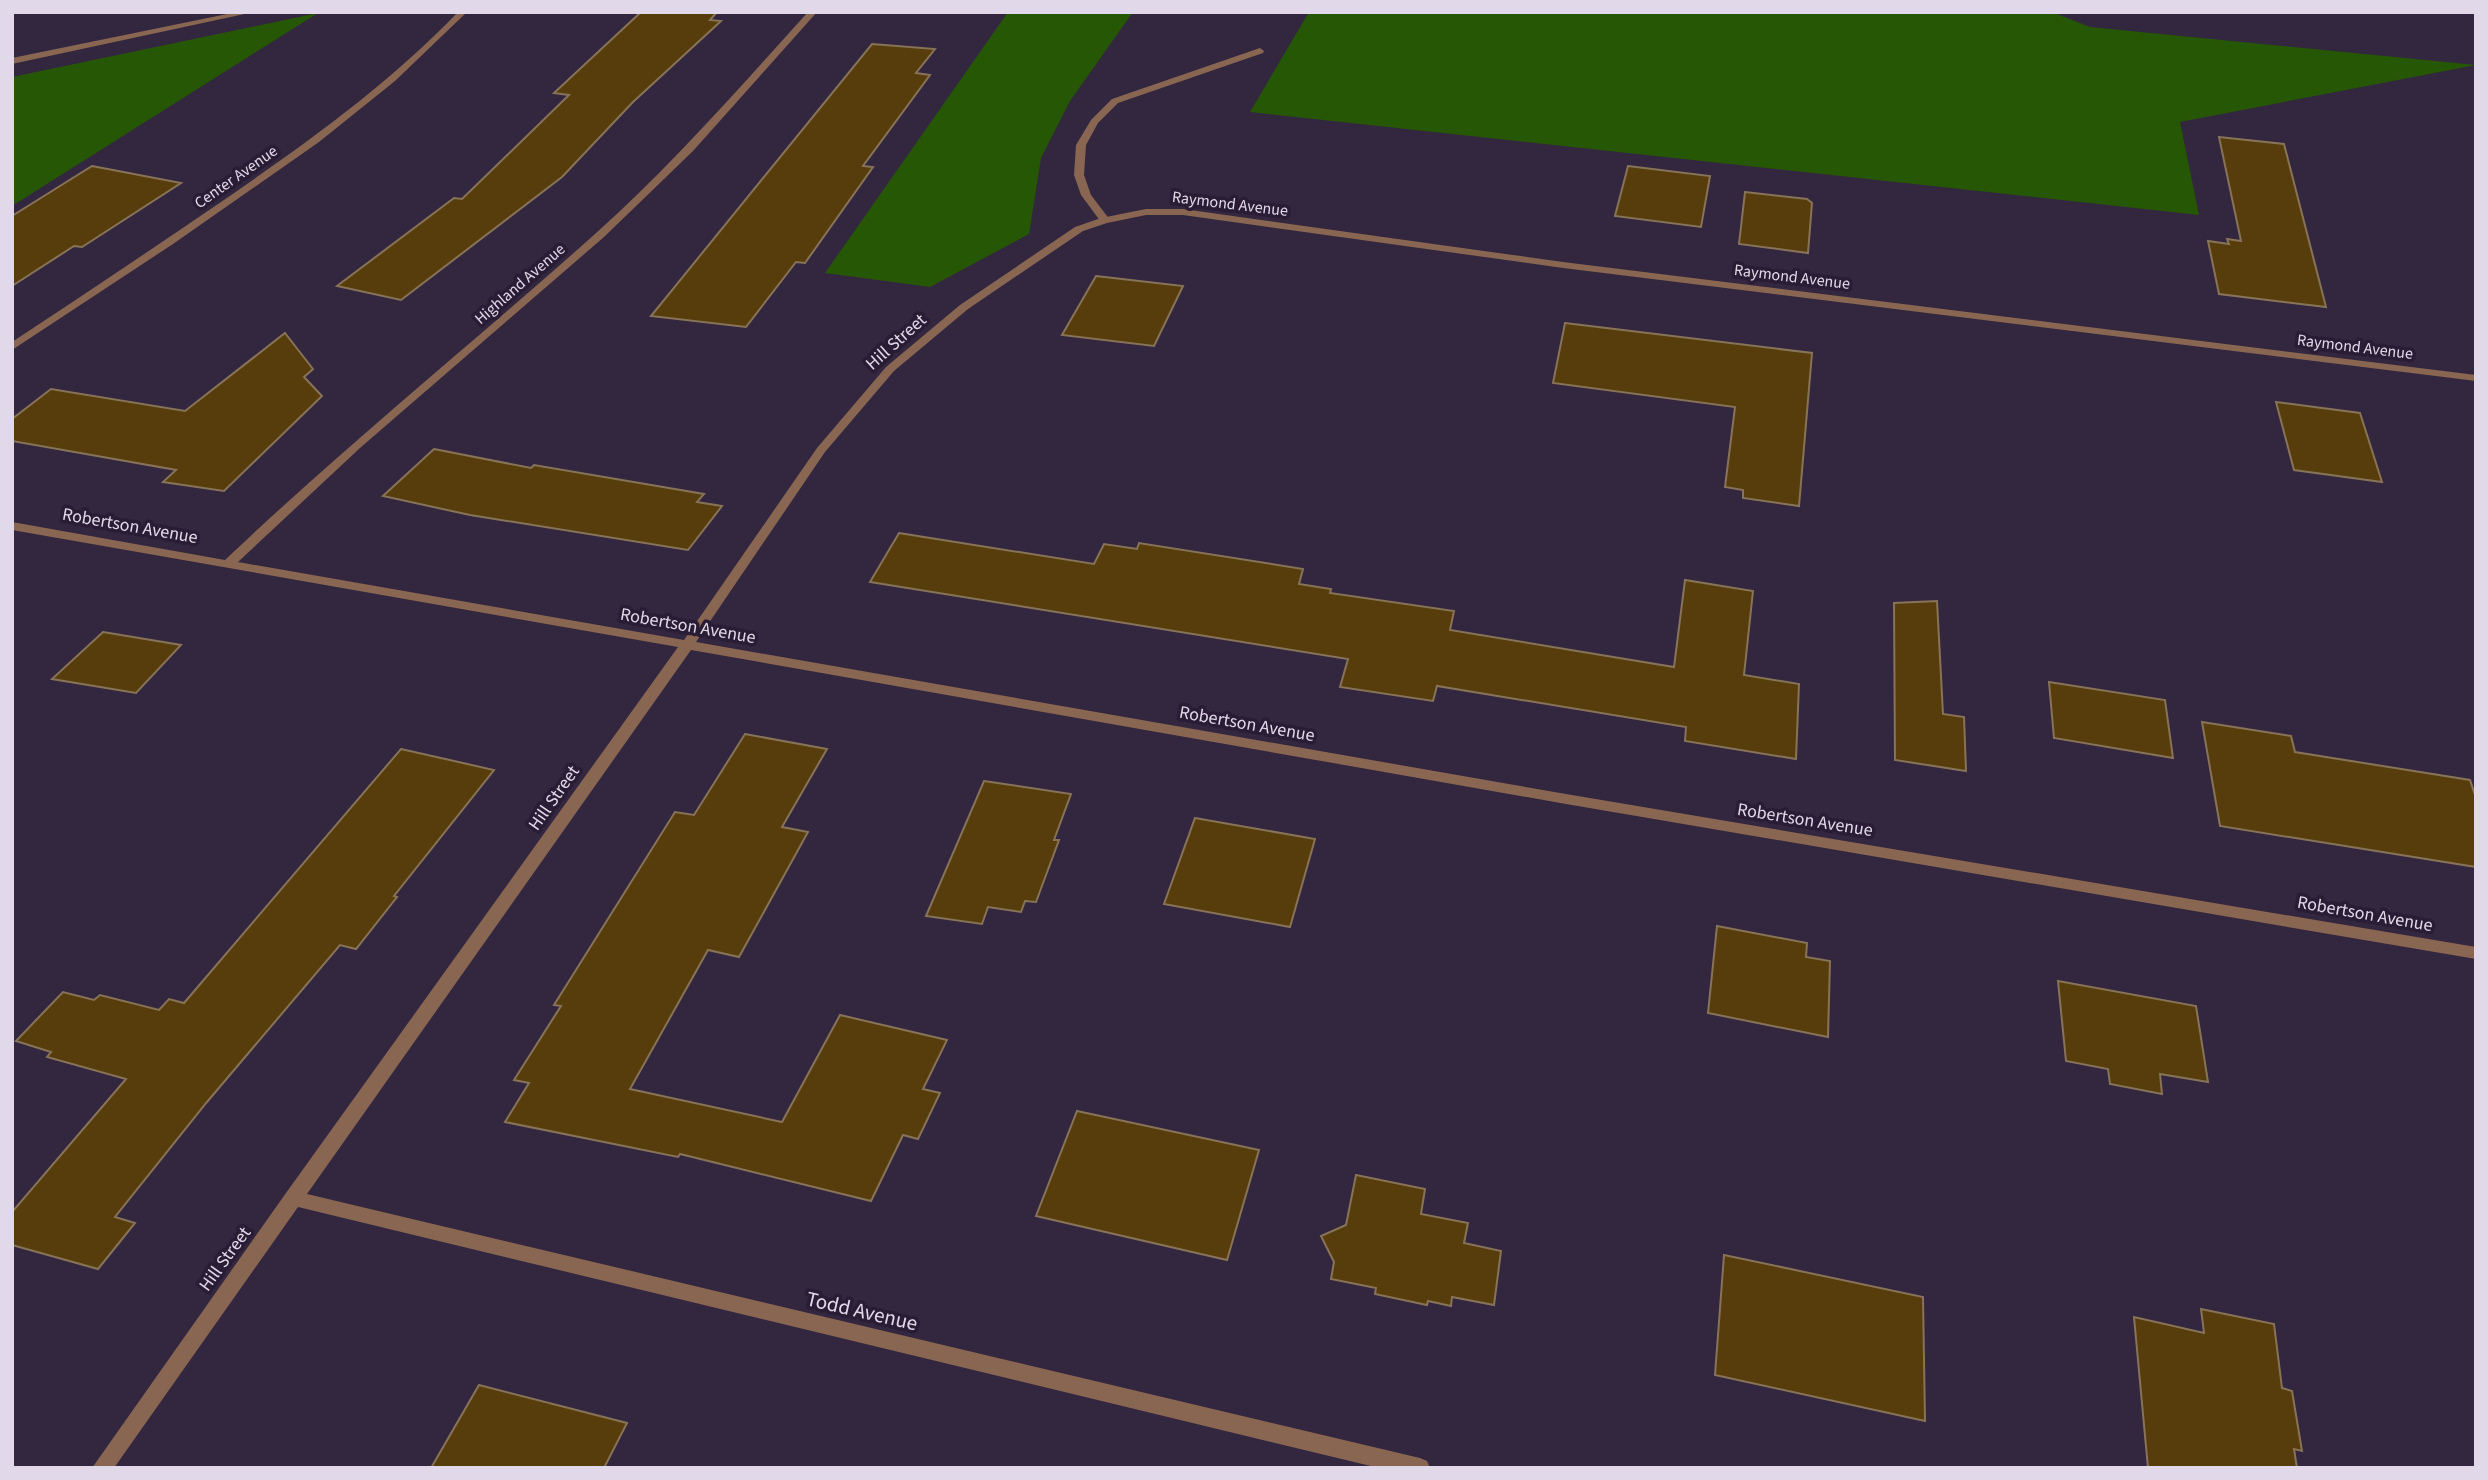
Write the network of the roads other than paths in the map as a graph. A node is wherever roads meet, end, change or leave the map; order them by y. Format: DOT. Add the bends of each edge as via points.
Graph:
graph roads {
  1 [pos="250,12"];
  2 [pos="463,12"];
  3 [pos="813,12"];
  4 [pos="1261,51"];
  5 [pos="12,61"];
  6 [pos="1105,220"];
  7 [pos="12,347"];
  8 [pos="2476,378"];
  9 [pos="12,526"];
  10 [pos="230,562"];
  11 [pos="687,645"];
  12 [pos="2476,953"];
  13 [pos="292,1198"];
  14 [pos="102,1468"];
  15 [pos="1420,1468"];
  1 -- 5 [label="street"];
  2 -- 7 [label="street, Center Avenue" via="399,74 326,132"];
  3 -- 10 [label="street, Highland Avenue" via="690,149 600,235"];
  4 -- 6 [label="street" via="1115,101 1094,122 1081,145 1079,175 1086,195"];
  6 -- 8 [label="street, Raymond Avenue" via="1146,212 1183,212 1563,265"];
  6 -- 11 [label="street, Hill Street" via="1079,229 1040,253 964,307 890,369 821,450"];
  9 -- 10 [label="street, Robertson Avenue"];
  10 -- 11 [label="street, Robertson Avenue"];
  11 -- 12 [label="street, Robertson Avenue"];
  11 -- 13 [label="street, Hill Street"];
  13 -- 14 [label="street, Hill Street"];
  13 -- 15 [label="street, Todd Avenue"];
}
